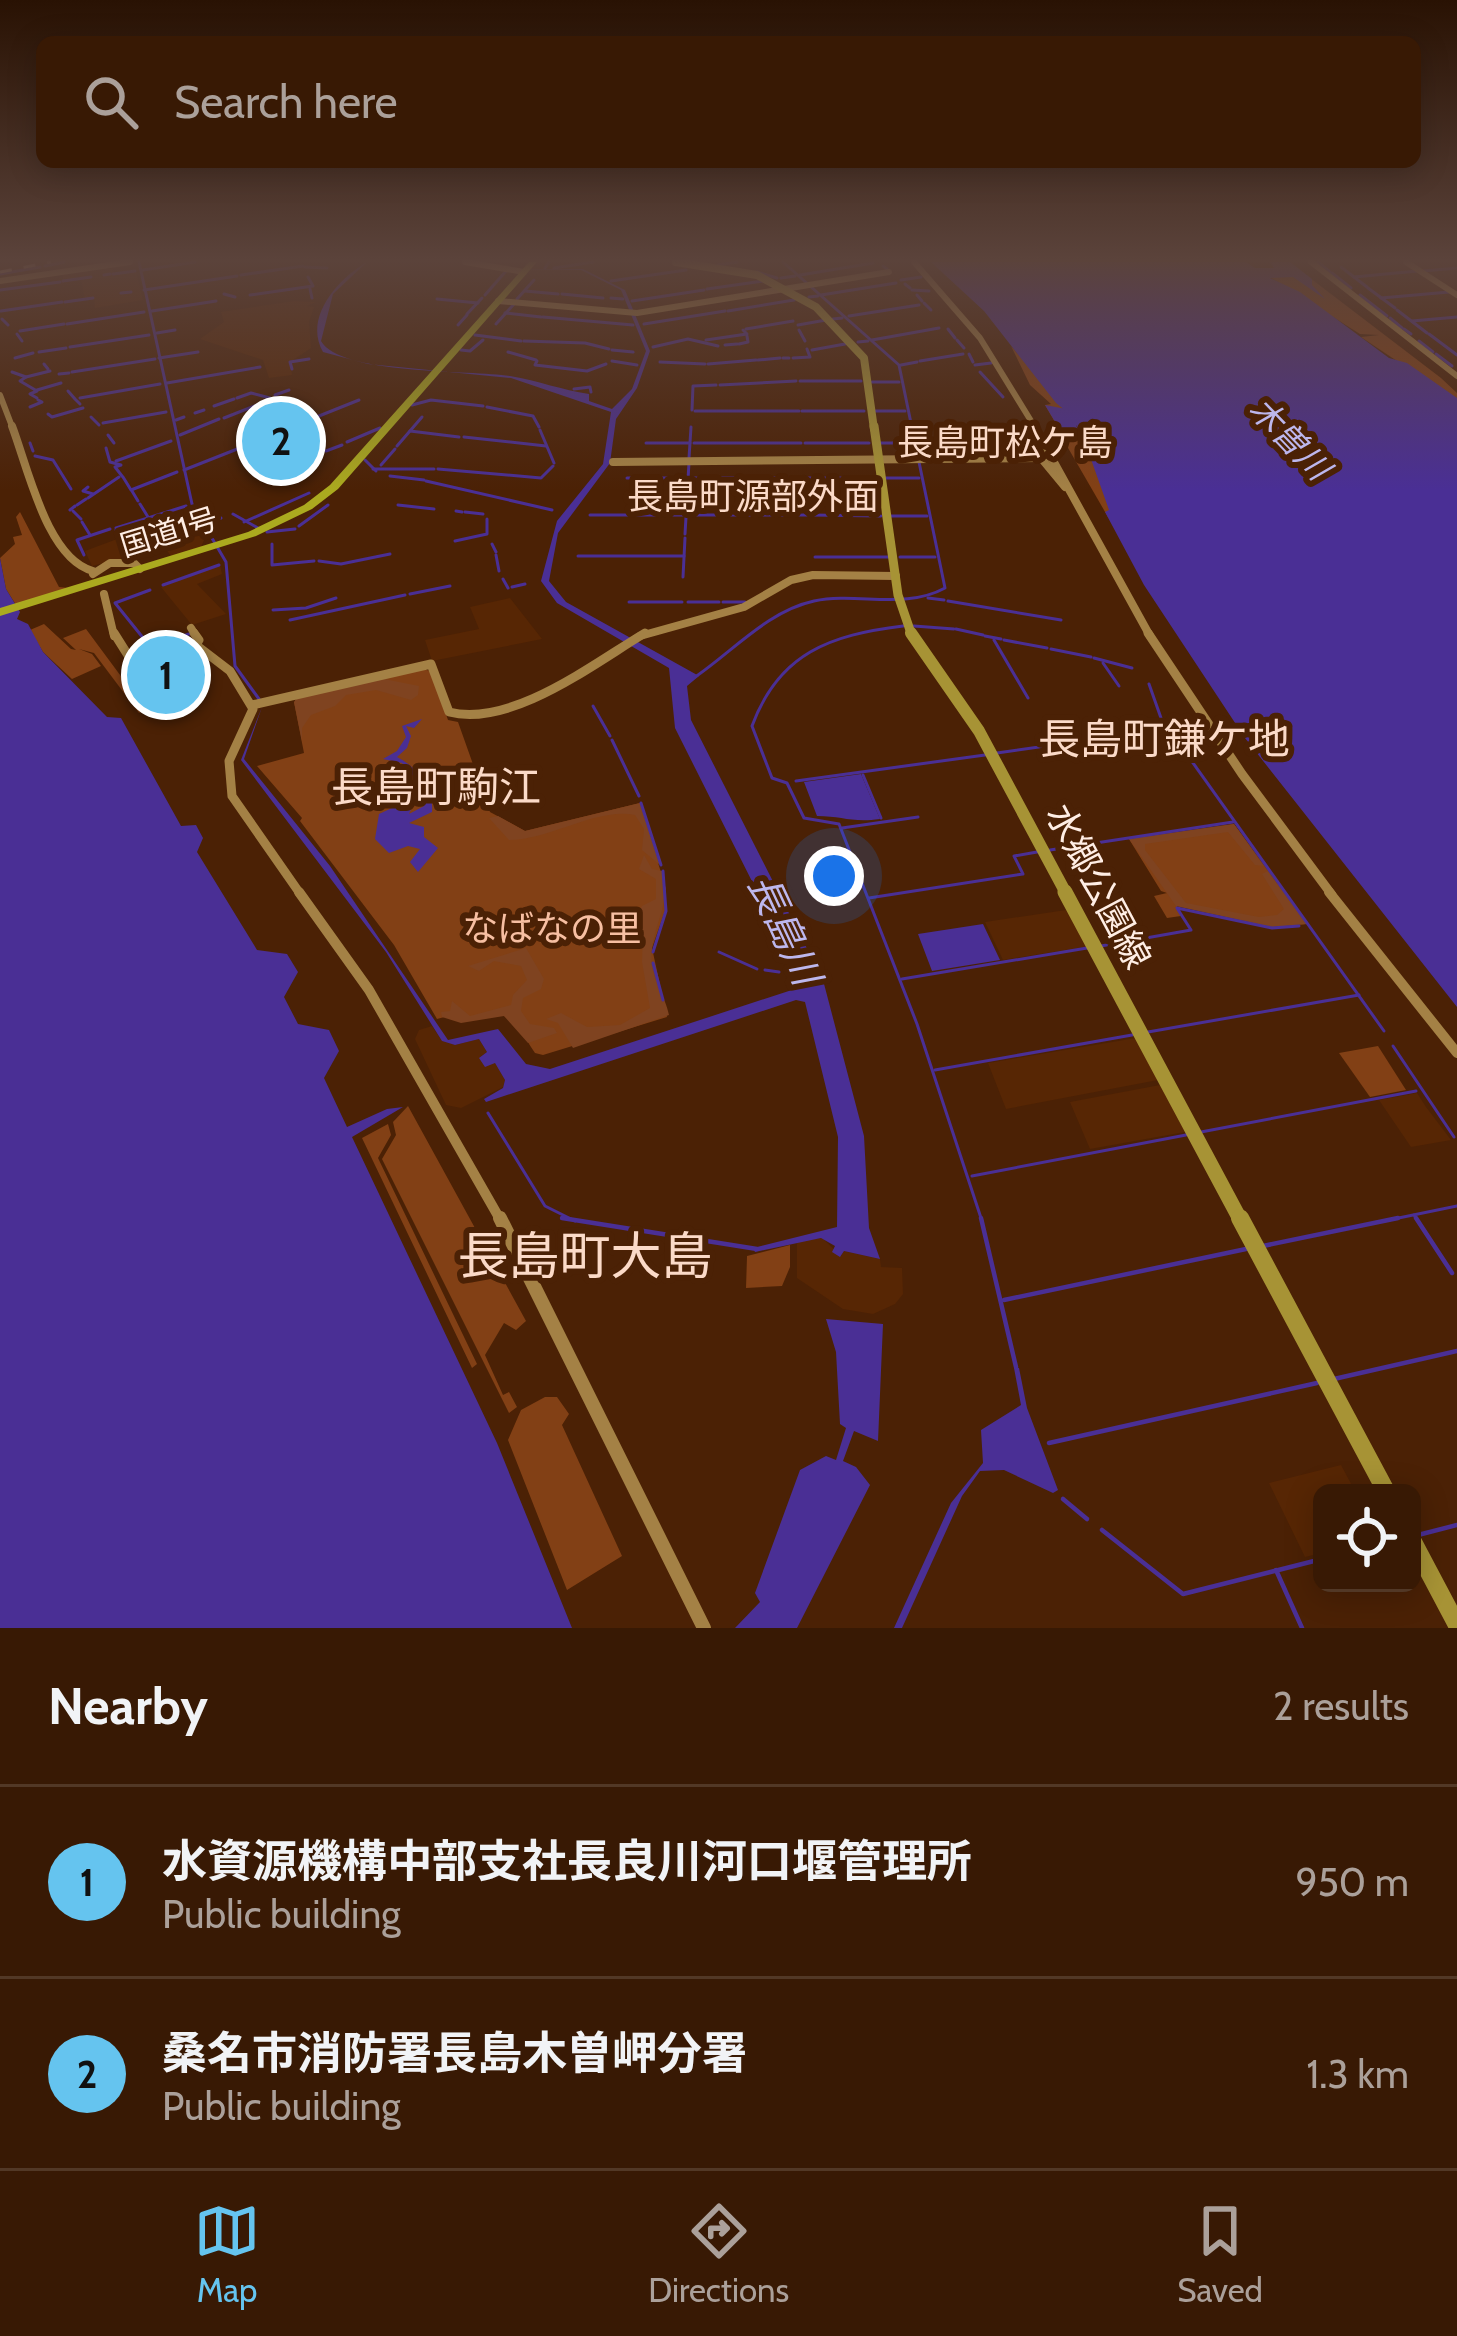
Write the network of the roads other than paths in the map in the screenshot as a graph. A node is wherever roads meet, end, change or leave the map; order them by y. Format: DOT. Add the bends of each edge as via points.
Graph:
graph roads {
  1 [pos="465,338"];
  2 [pos="844,338"];
  3 [pos="983,338"];
  4 [pos="1408,338"];
  5 [pos="1457,376"];
  6 [pos="0,394"];
  7 [pos="1036,426"];
  8 [pos="1041,458"];
  9 [pos="877,460"];
  10 [pos="613,462"];
  11 [pos="1073,494"];
  12 [pos="896,576"];
  13 [pos="99,584"];
  14 [pos="0,612"];
  15 [pos="191,628"];
  16 [pos="196,646"];
  17 [pos="257,703"];
  18 [pos="1457,1053"];
  19 [pos="1382,1484"];
  20 [pos="1421,1557"];
  21 [pos="1457,1625"];
  22 [pos="704,1628"];
  1 -- 13 [label="highway, 国道1号" via="332,489 279,524"];
  2 -- 9 [label="main road, 水郷公園線" via="863,356"];
  3 -- 7 [label="street"];
  4 -- 5 [label="street"];
  6 -- 13 [label="street" via="59,550"];
  7 -- 8 [label="street"];
  7 -- 11 [label="street"];
  8 -- 9 [label="street"];
  8 -- 11 [label="street"];
  9 -- 10 [label="street"];
  9 -- 12 [label="main road, 水郷公園線"];
  11 -- 18 [label="street" via="1125,596 1255,794"];
  12 -- 17 [label="street" via="804,577 744,607 635,637 538,698 468,717 449,712 431,664"];
  12 -- 19 [label="main road, 水郷公園線" via="914,640 979,731"];
  13 -- 14 [label="highway, 国道1号"];
  13 -- 16 [label="street" via="128,659"];
  15 -- 16 [label="street"];
  16 -- 17 [label="street"];
  17 -- 22 [label="street" via="230,760 232,796 365,985 431,1096 574,1359"];
  20 -- 21 [label="main road"];
}
